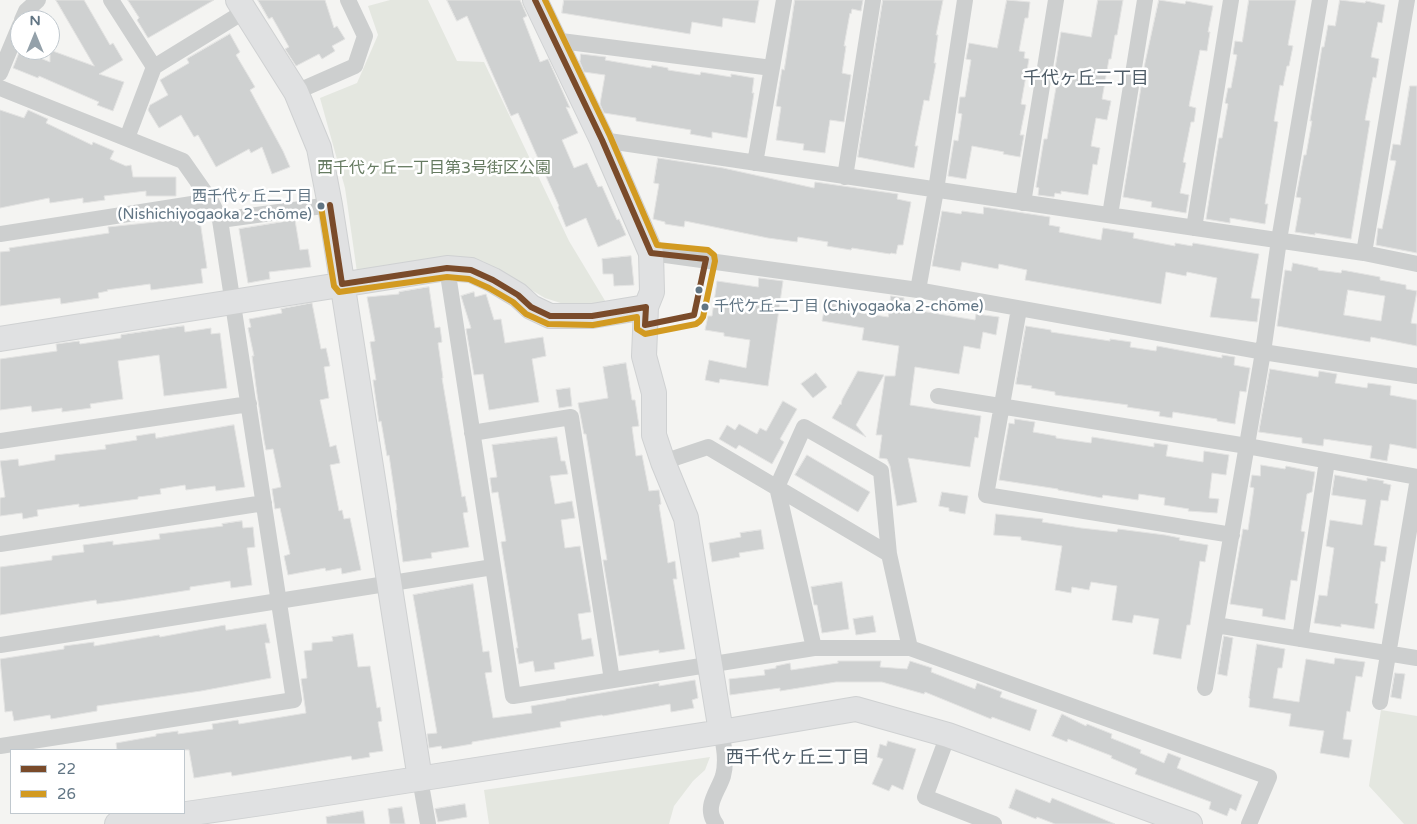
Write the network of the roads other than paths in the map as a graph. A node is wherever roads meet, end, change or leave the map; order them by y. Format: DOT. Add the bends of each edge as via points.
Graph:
graph roads {
  1 [pos="38,0"];
  2 [pos="111,0"];
  3 [pos="348,0"];
  4 [pos="535,0"];
  5 [pos="784,0"];
  6 [pos="873,0"];
  7 [pos="965,0"];
  8 [pos="1056,0"];
  9 [pos="1145,0"];
  10 [pos="1231,0"];
  11 [pos="1320,0"];
  12 [pos="1407,0"];
  13 [pos="241,5"];
  14 [pos="26,10"];
  15 [pos="553,40"];
  16 [pos="10,49"];
  17 [pos="154,67"];
  18 [pos="772,68"];
  19 [pos="0,73"];
  20 [pos="0,88"];
  21 [pos="296,92"];
  22 [pos="127,138"];
  23 [pos="602,140"];
  24 [pos="755,163"];
  25 [pos="845,176"];
  26 [pos="936,190"];
  27 [pos="211,201"];
  28 [pos="1022,202"];
  29 [pos="330,205"];
  30 [pos="1110,215"];
  31 [pos="220,220"];
  32 [pos="1194,228"];
  33 [pos="0,234"];
  34 [pos="1279,240"];
  35 [pos="651,252"];
  36 [pos="1364,252"];
  37 [pos="1417,264"];
  38 [pos="447,268"];
  39 [pos="342,284"];
  40 [pos="918,290"];
  41 [pos="232,302"];
  42 [pos="646,307"];
  43 [pos="1019,309"];
  44 [pos="0,339"];
  45 [pos="1263,352"];
  46 [pos="1417,376"];
  47 [pos="938,396"];
  48 [pos="249,404"];
  49 [pos="1002,406"];
  50 [pos="472,434"];
  51 [pos="0,441"];
  52 [pos="1247,446"];
  53 [pos="1328,460"];
  54 [pos="663,462"];
  55 [pos="1417,477"];
  56 [pos="1417,484"];
  57 [pos="778,487"];
  58 [pos="264,503"];
  59 [pos="1232,535"];
  60 [pos="0,544"];
  61 [pos="889,554"];
  62 [pos="493,568"];
  63 [pos="389,584"];
  64 [pos="279,601"];
  65 [pos="1216,625"];
  66 [pos="1300,639"];
  67 [pos="0,645"];
  68 [pos="814,648"];
  69 [pos="910,648"];
  70 [pos="1387,653"];
  71 [pos="1417,658"];
  72 [pos="709,665"];
  73 [pos="612,680"];
  74 [pos="1205,688"];
  75 [pos="1380,702"];
  76 [pos="721,732"];
  77 [pos="948,735"];
  78 [pos="0,746"];
  79 [pos="420,778"];
  80 [pos="183,814"];
  81 [pos="185,814"];
  82 [pos="117,824"];
  83 [pos="428,824"];
  84 [pos="716,824"];
  85 [pos="994,824"];
  86 [pos="1190,824"];
  87 [pos="1249,824"];
  1 -- 14 [label="street"];
  2 -- 17 [label="street"];
  3 -- 21 [label="street" via="365,36 356,66"];
  4 -- 15 [label="street"];
  5 -- 18 [label="street"];
  6 -- 25 [label="street"];
  7 -- 26 [label="street"];
  8 -- 28 [label="street"];
  9 -- 30 [label="street"];
  10 -- 32 [label="street"];
  11 -- 34 [label="street"];
  12 -- 36 [label="street"];
  13 -- 17 [label="street"];
  13 -- 21 [label="street"];
  15 -- 18 [label="street"];
  15 -- 23 [label="street"];
  16 -- 19 [label="street"];
  17 -- 22 [label="street"];
  18 -- 24 [label="street"];
  20 -- 22 [label="street"];
  21 -- 29 [label="street" via="319,148"];
  22 -- 27 [label="street" via="183,160"];
  23 -- 24 [label="street"];
  23 -- 35 [label="street"];
  24 -- 25 [label="street"];
  25 -- 26 [label="street"];
  26 -- 28 [label="street"];
  26 -- 40 [label="street"];
  27 -- 31 [label="street"];
  27 -- 33 [label="street"];
  28 -- 30 [label="street"];
  29 -- 31 [label="street"];
  29 -- 39 [label="street"];
  30 -- 32 [label="street"];
  31 -- 41 [label="street"];
  32 -- 34 [label="street"];
  34 -- 36 [label="street"];
  34 -- 45 [label="street"];
  35 -- 40 [label="street"];
  35 -- 42 [label="street" via="652,292"];
  36 -- 37 [label="street"];
  38 -- 39 [label="street"];
  38 -- 42 [label="street" via="470,270 493,280 518,295 531,308 550,316 592,316"];
  38 -- 50 [label="street"];
  39 -- 41 [label="street"];
  39 -- 63 [label="street"];
  40 -- 43 [label="street"];
  41 -- 44 [label="street"];
  41 -- 48 [label="street"];
  42 -- 54 [label="street" via="644,356 654,393 654,435"];
  43 -- 45 [label="street"];
  43 -- 49 [label="street"];
  45 -- 46 [label="street"];
  45 -- 52 [label="street"];
  47 -- 49 [label="street"];
  48 -- 51 [label="street"];
  48 -- 58 [label="street"];
  49 -- 52 [label="street"];
  49 -- 59 [label="street" via="986,495"];
  50 -- 62 [label="street"];
  50 -- 73 [label="street" via="571,417"];
  52 -- 53 [label="street"];
  52 -- 59 [label="street"];
  53 -- 55 [label="street"];
  53 -- 66 [label="street"];
  54 -- 57 [label="street" via="708,447"];
  54 -- 72 [label="street" via="686,518"];
  56 -- 70 [label="street"];
  57 -- 61 [label="street"];
  57 -- 61 [label="street" via="804,427 881,471"];
  57 -- 68 [label="street"];
  58 -- 60 [label="street"];
  58 -- 64 [label="street"];
  59 -- 65 [label="street"];
  61 -- 69 [label="street"];
  62 -- 63 [label="street"];
  62 -- 73 [label="street" via="513,696"];
  63 -- 64 [label="street"];
  63 -- 79 [label="street"];
  64 -- 67 [label="street"];
  64 -- 78 [label="street" via="294,700"];
  65 -- 66 [label="street"];
  65 -- 74 [label="street"];
  66 -- 70 [label="street"];
  68 -- 69 [label="street"];
  68 -- 72 [label="street"];
  69 -- 87 [label="street" via="1269,777"];
  70 -- 71 [label="street"];
  70 -- 75 [label="street"];
  72 -- 73 [label="street"];
  72 -- 76 [label="street"];
  76 -- 77 [label="street" via="856,709"];
  76 -- 79 [label="street"];
  76 -- 84 [label="street" via="725,753 723,776 711,801 712,819"];
  77 -- 85 [label="street" via="925,797"];
  77 -- 86 [label="street"];
  79 -- 81 [label="street"];
  79 -- 83 [label="street"];
  80 -- 82 [label="street"];
}
